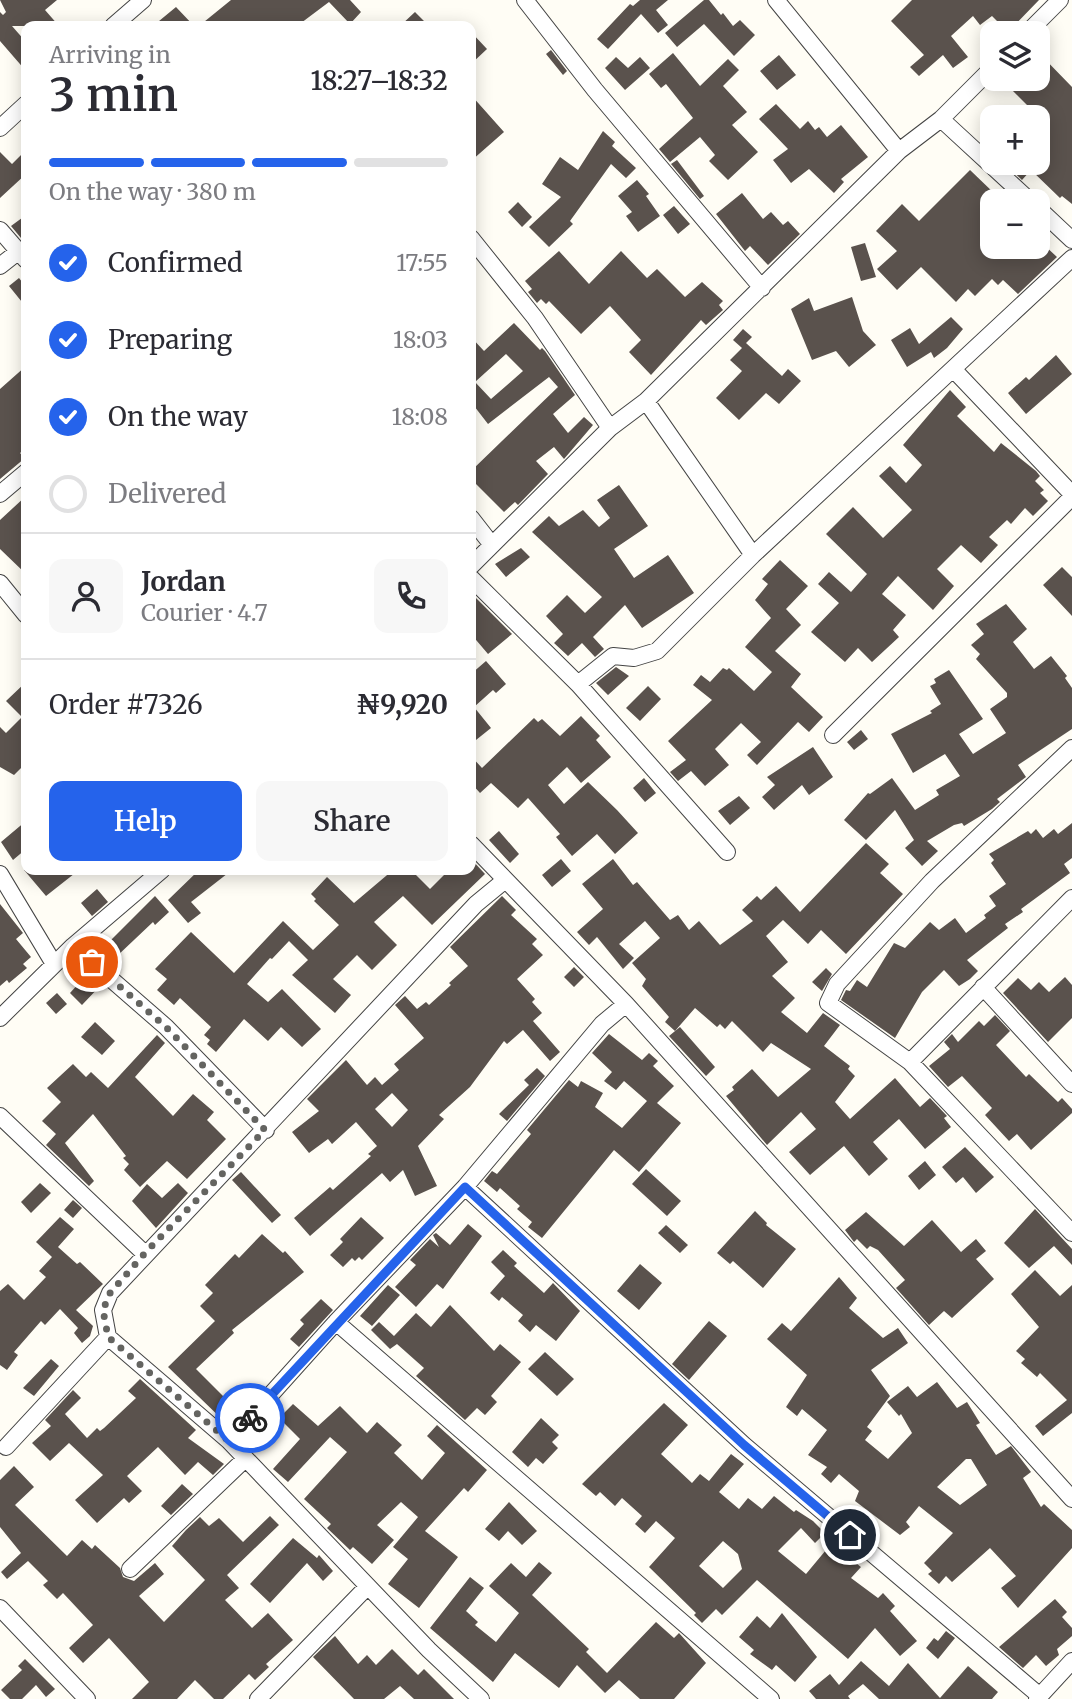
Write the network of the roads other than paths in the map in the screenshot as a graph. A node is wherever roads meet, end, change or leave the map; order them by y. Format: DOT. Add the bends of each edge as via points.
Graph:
graph roads {
  1 [pos="143,0"];
  2 [pos="525,0"];
  3 [pos="776,0"];
  4 [pos="1060,0"];
  5 [pos="119,21"];
  6 [pos="1039,21"];
  7 [pos="980,80"];
  8 [pos="21,109"];
  9 [pos="941,119"];
  10 [pos="0,128"];
  11 [pos="899,151"];
  12 [pos="1017,189"];
  13 [pos="1050,219"];
  14 [pos="0,230"];
  15 [pos="1072,240"];
  16 [pos="476,244"];
  17 [pos="21,254"];
  18 [pos="21,256"];
  19 [pos="1072,258"];
  20 [pos="0,266"];
  21 [pos="762,288"];
  22 [pos="954,370"];
  23 [pos="646,401"];
  24 [pos="610,428"];
  25 [pos="21,476"];
  26 [pos="0,494"];
  27 [pos="1072,496"];
  28 [pos="476,524"];
  29 [pos="492,545"];
  30 [pos="753,555"];
  31 [pos="476,561"];
  32 [pos="0,583"];
  33 [pos="476,583"];
  34 [pos="21,609"];
  35 [pos="578,684"];
  36 [pos="833,734"];
  37 [pos="1072,748"];
  38 [pos="476,849"];
  39 [pos="727,852"];
  40 [pos="0,874"];
  41 [pos="156,875"];
  42 [pos="505,881"];
  43 [pos="1072,898"];
  44 [pos="73,946"];
  45 [pos="54,964"];
  46 [pos="982,987"];
  47 [pos="626,1004"];
  48 [pos="0,1018"];
  49 [pos="909,1062"];
  50 [pos="1072,1084"];
  51 [pos="0,1116"];
  52 [pos="265,1130"];
  53 [pos="465,1187"];
  54 [pos="1072,1233"];
  55 [pos="145,1253"];
  56 [pos="336,1322"];
  57 [pos="108,1337"];
  58 [pos="229,1441"];
  59 [pos="6,1447"];
  60 [pos="244,1460"];
  61 [pos="1072,1499"];
  62 [pos="130,1569"];
  63 [pos="367,1587"];
  64 [pos="0,1608"];
  65 [pos="1072,1661"];
  66 [pos="1038,1697"];
  67 [pos="88,1699"];
  68 [pos="258,1699"];
  69 [pos="481,1699"];
  70 [pos="771,1699"];
  1 -- 5 [label="street"];
  2 -- 21 [label="street"];
  3 -- 11 [label="street"];
  4 -- 6 [label="street"];
  7 -- 9 [label="street"];
  8 -- 10 [label="street"];
  9 -- 11 [label="street"];
  9 -- 12 [label="street"];
  11 -- 21 [label="street"];
  13 -- 15 [label="street"];
  14 -- 17 [label="street"];
  16 -- 24 [label="street"];
  18 -- 20 [label="street"];
  19 -- 22 [label="street"];
  21 -- 23 [label="street"];
  22 -- 27 [label="street"];
  22 -- 30 [label="street"];
  23 -- 24 [label="street"];
  23 -- 30 [label="street"];
  24 -- 29 [label="street"];
  25 -- 26 [label="street"];
  27 -- 36 [label="street"];
  28 -- 29 [label="street"];
  29 -- 31 [label="street"];
  30 -- 35 [label="street" via="657,651 634,658 613,656"];
  32 -- 34 [label="street"];
  33 -- 35 [label="street"];
  35 -- 39 [label="street"];
  37 -- 49 [label="street" via="932,881 831,992 828,1003"];
  38 -- 42 [label="street"];
  40 -- 45 [label="street"];
  41 -- 44 [label="street"];
  42 -- 47 [label="street"];
  42 -- 52 [label="street" via="476,904"];
  43 -- 46 [label="street"];
  44 -- 45 [label="street"];
  44 -- 52 [label="street" via="166,1027"];
  45 -- 48 [label="street"];
  46 -- 49 [label="street"];
  46 -- 50 [label="street"];
  47 -- 53 [label="street" via="602,1024"];
  47 -- 61 [label="street"];
  49 -- 54 [label="street"];
  51 -- 55 [label="street"];
  52 -- 55 [label="street"];
  53 -- 56 [label="street"];
  53 -- 66 [label="street" via="744,1445"];
  55 -- 57 [label="street" via="110,1293 103,1310"];
  56 -- 58 [label="street"];
  56 -- 70 [label="street"];
  57 -- 58 [label="street"];
  57 -- 59 [label="street"];
  58 -- 60 [label="street"];
  60 -- 62 [label="street"];
  60 -- 63 [label="street"];
  63 -- 68 [label="street"];
  63 -- 69 [label="street"];
  64 -- 67 [label="street"];
  65 -- 66 [label="street"];
}
